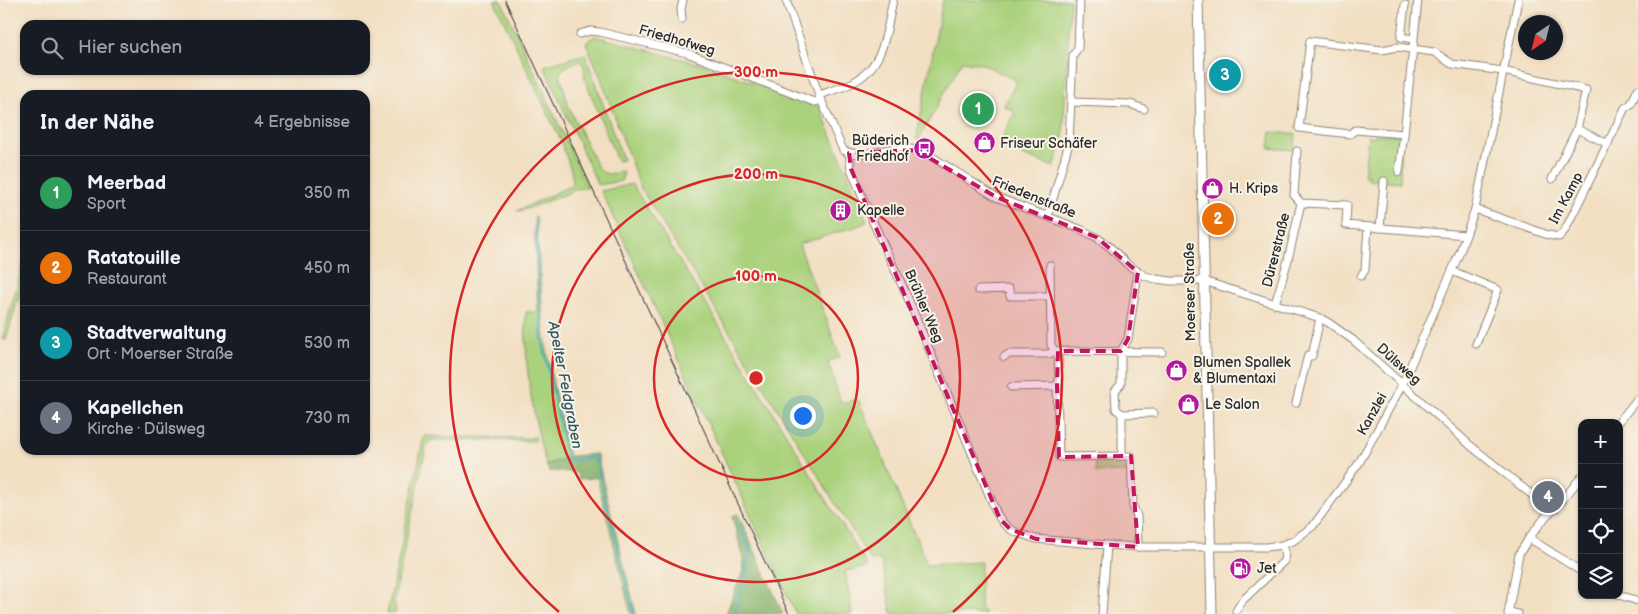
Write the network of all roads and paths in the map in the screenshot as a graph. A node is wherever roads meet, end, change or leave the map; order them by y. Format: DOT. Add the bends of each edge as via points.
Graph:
graph roads {
  1 [pos="683,0"];
  2 [pos="786,0"];
  3 [pos="893,0"];
  4 [pos="1080,0"];
  5 [pos="1198,0"];
  6 [pos="1418,0"];
  7 [pos="1518,0"];
  8 [pos="1405,5"];
  9 [pos="682,20"];
  10 [pos="580,34"];
  11 [pos="1413,39"];
  12 [pos="1412,50"];
  13 [pos="1504,71"];
  14 [pos="1638,89"];
  15 [pos="821,97"];
  16 [pos="1072,102"];
  17 [pos="1144,109"];
  18 [pos="1577,129"];
  19 [pos="1404,134"];
  20 [pos="1608,144"];
  21 [pos="1297,151"];
  22 [pos="849,153"];
  23 [pos="1400,172"];
  24 [pos="1552,179"];
  25 [pos="1384,181"];
  26 [pos="1301,203"];
  27 [pos="1475,209"];
  28 [pos="1048,216"];
  29 [pos="1368,227"];
  30 [pos="1380,228"];
  31 [pos="1466,235"];
  32 [pos="1050,266"];
  33 [pos="1452,271"];
  34 [pos="1138,272"];
  35 [pos="1361,276"];
  36 [pos="1204,281"];
  37 [pos="978,290"];
  38 [pos="1050,296"];
  39 [pos="1274,304"];
  40 [pos="1320,318"];
  41 [pos="1128,339"];
  42 [pos="1476,344"];
  43 [pos="1054,351"];
  44 [pos="1121,351"];
  45 [pos="1133,351"];
  46 [pos="1162,352"];
  47 [pos="1004,357"];
  48 [pos="1402,385"];
  49 [pos="1057,386"];
  50 [pos="1010,387"];
  51 [pos="1638,398"];
  52 [pos="1296,403"];
  53 [pos="1154,413"];
  54 [pos="1122,414"];
  55 [pos="1621,419"];
  56 [pos="1122,456"];
  57 [pos="1578,481"];
  58 [pos="1552,511"];
  59 [pos="1529,538"];
  60 [pos="1282,545"];
  61 [pos="1107,546"];
  62 [pos="1138,547"];
  63 [pos="1210,548"];
  64 [pos="1578,569"];
  65 [pos="1623,596"];
  66 [pos="1638,601"];
  67 [pos="1236,611"];
  68 [pos="1508,613"];
  69 [pos="1102,614"];
  70 [pos="1212,614"];
  71 [pos="1518,614"];
  1 -- 9 [label="street"];
  2 -- 15 [label="street, Brühler Weg"];
  3 -- 15 [label="street" via="884,44 875,63 851,83"];
  4 -- 16 [label="street" via="1078,48 1073,55"];
  5 -- 36 [label="main road, Moerser Straße"];
  6 -- 11 [label="street"];
  7 -- 13 [label="street, Kanzlei"];
  8 -- 11 [label="street" via="1401,37"];
  10 -- 15 [label="street, Friedhofweg" via="590,30 688,53 814,102"];
  11 -- 12 [label="street"];
  12 -- 13 [label="street" via="1434,52 1452,64"];
  12 -- 19 [label="street"];
  12 -- 19 [label="street" via="1382,50 1310,41 1299,128 1350,134 1355,130"];
  13 -- 18 [label="street, Im Kamp" via="1586,90"];
  13 -- 27 [label="street, Kanzlei"];
  14 -- 20 [label="street, Im Kamp"];
  15 -- 22 [label="street, Brühler Weg" via="843,150"];
  16 -- 17 [label="street" via="1130,104"];
  16 -- 28 [label="street" via="1069,143"];
  18 -- 20 [label="street"];
  18 -- 24 [label="street, Im Kamp"];
  19 -- 23 [label="street"];
  20 -- 27 [label="street, Im Kamp" via="1559,237"];
  21 -- 26 [label="street, Dürerstraße" via="1294,195"];
  22 -- 28 [label="street, Friedenstraße" via="900,148 926,153 984,191"];
  22 -- 61 [label="street, Brühler Weg" via="851,169 868,211 908,298 1000,520 1010,529 1036,539"];
  25 -- 30 [label="street"];
  26 -- 29 [label="street, Dürerstraße" via="1347,206 1346,225"];
  26 -- 39 [label="street, Dürerstraße"];
  27 -- 31 [label="street, Kanzlei"];
  28 -- 34 [label="street, Friedenstraße" via="1096,237"];
  29 -- 30 [label="street, Dürerstraße"];
  29 -- 35 [label="street" via="1365,270"];
  30 -- 31 [label="street, Dürerstraße"];
  31 -- 33 [label="street, Kanzlei"];
  32 -- 38 [label="street"];
  33 -- 42 [label="street" via="1498,290"];
  33 -- 48 [label="street, Kanzlei"];
  34 -- 36 [label="street, Friedenstraße" via="1156,279"];
  34 -- 41 [label="street"];
  36 -- 39 [label="street, Dülsweg"];
  36 -- 63 [label="main road, Moerser Straße"];
  37 -- 38 [label="street" via="1009,289 1010,296"];
  38 -- 43 [label="street" via="1051,346"];
  39 -- 40 [label="street, Dülsweg"];
  40 -- 48 [label="street, Dülsweg" via="1353,340"];
  40 -- 52 [label="street" via="1312,356 1308,355"];
  41 -- 44 [label="street"];
  41 -- 45 [label="street" via="1133,344"];
  43 -- 44 [label="street"];
  43 -- 47 [label="street"];
  43 -- 49 [label="street" via="1058,356"];
  44 -- 45 [label="street"];
  44 -- 54 [label="street" via="1121,384 1115,391 1116,409"];
  45 -- 46 [label="street"];
  48 -- 58 [label="street, Dülsweg"];
  48 -- 60 [label="street, Kanzlei" via="1359,463 1338,493 1313,526"];
  49 -- 50 [label="street"];
  49 -- 56 [label="street" via="1059,457"];
  51 -- 55 [label="street"];
  53 -- 54 [label="street"];
  54 -- 56 [label="street"];
  56 -- 62 [label="street" via="1131,456"];
  57 -- 58 [label="street"];
  58 -- 59 [label="street"];
  59 -- 64 [label="street"];
  59 -- 68 [label="street" via="1519,554"];
  60 -- 63 [label="street, Kanzlei"];
  60 -- 67 [label="street" via="1284,560"];
  61 -- 62 [label="street, Brühler Weg"];
  61 -- 69 [label="street"];
  62 -- 63 [label="street, Brühler Weg"];
  63 -- 70 [label="main road, Moerser Straße"];
  65 -- 66 [label="street"];
  68 -- 71 [label="street"];
}
